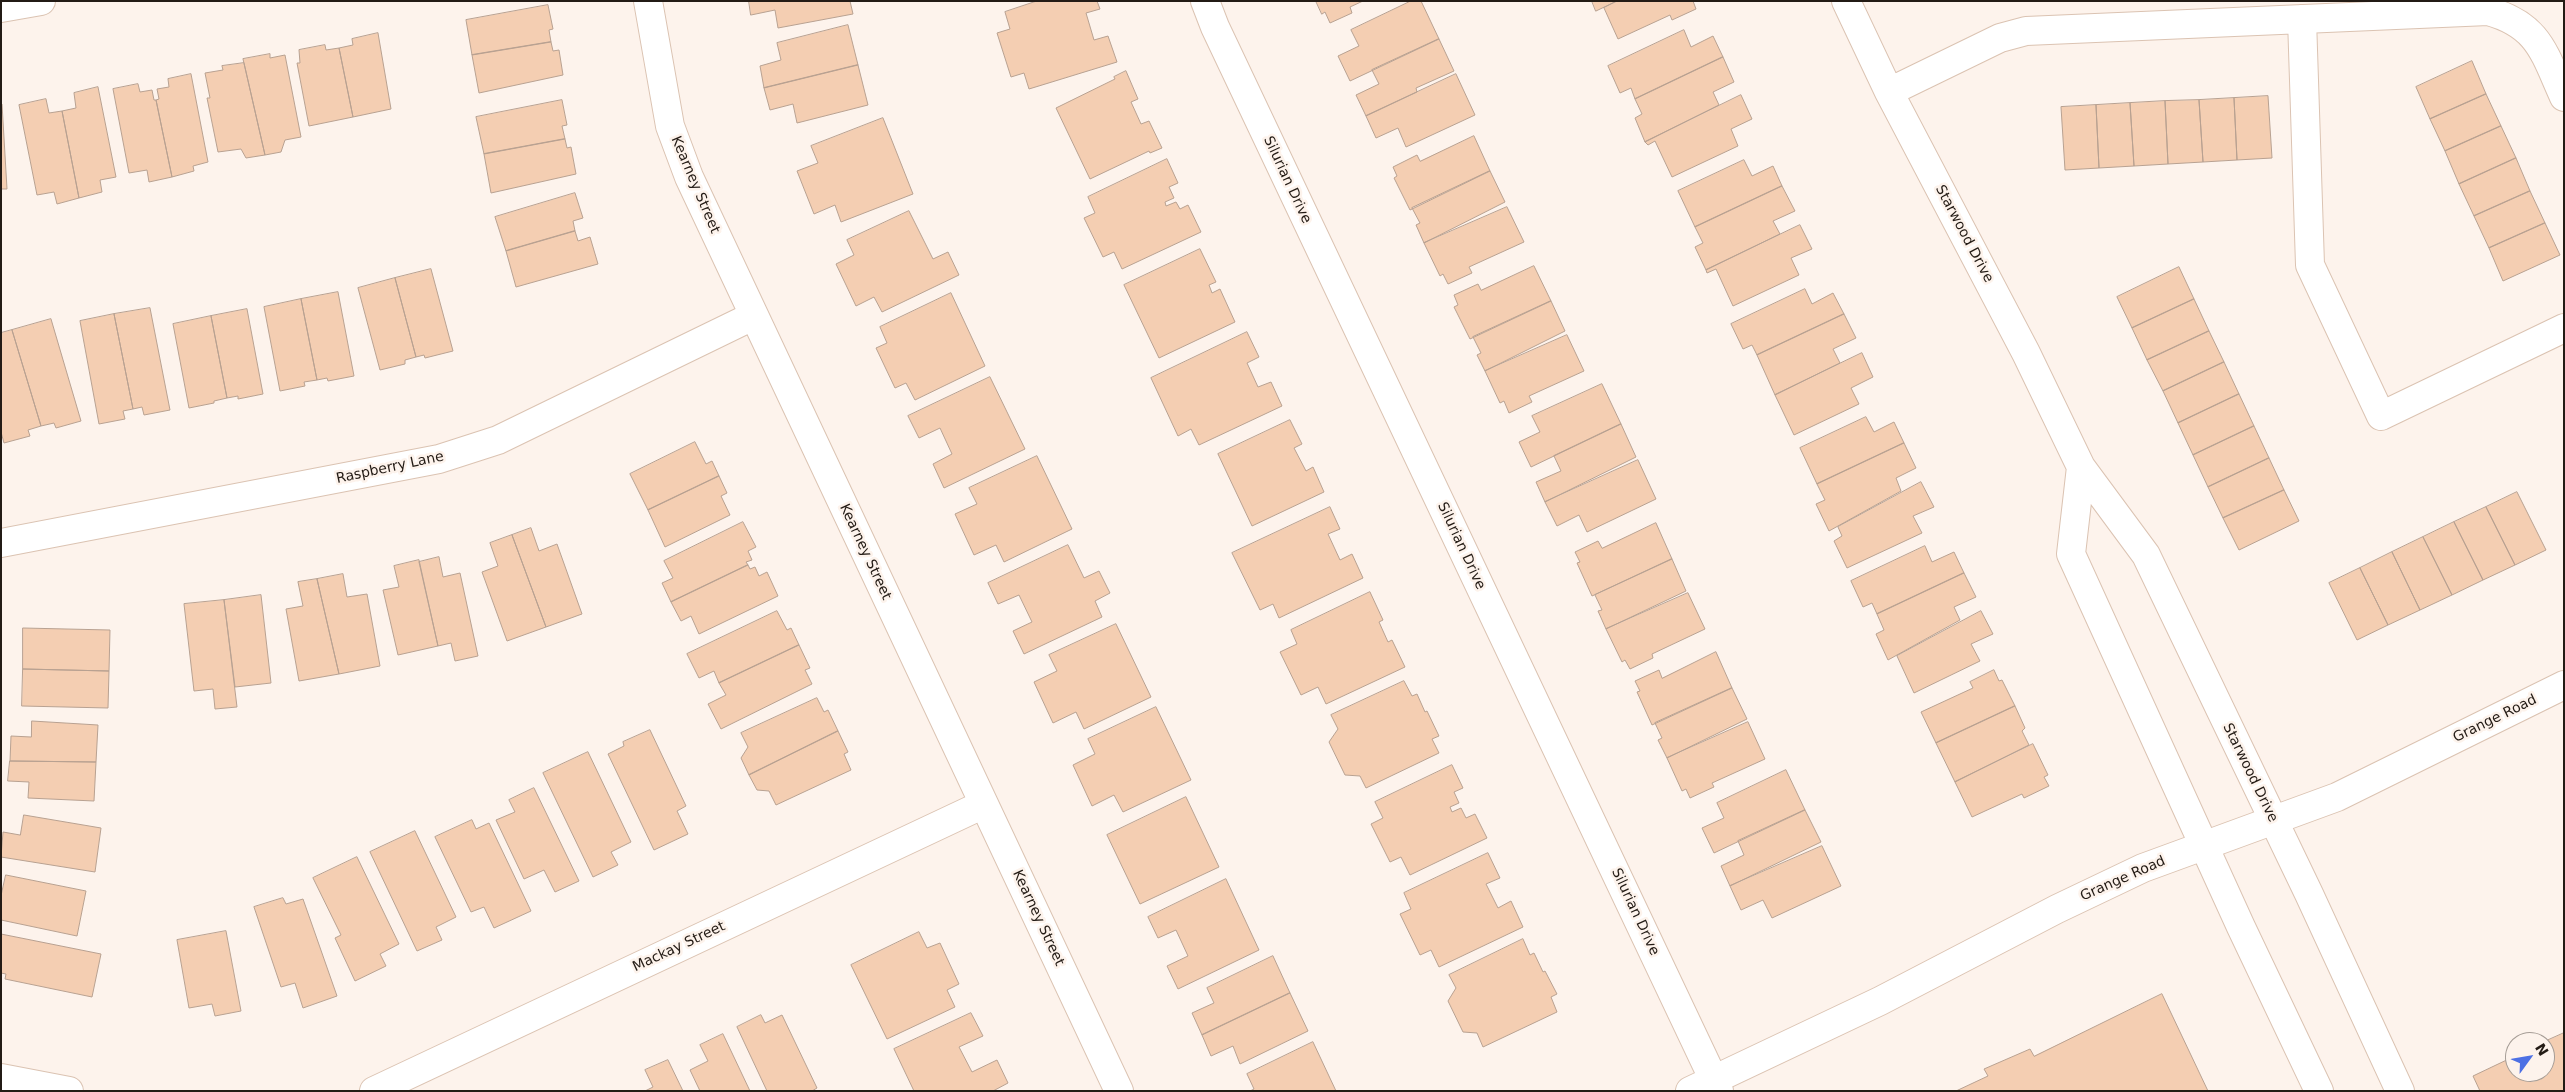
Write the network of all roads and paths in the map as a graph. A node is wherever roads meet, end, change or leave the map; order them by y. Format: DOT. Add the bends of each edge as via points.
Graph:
graph roads {
  1 [pos="41,1"];
  2 [pos="648,1"];
  3 [pos="1205,1"];
  4 [pos="1846,1"];
  5 [pos="1,8"];
  6 [pos="2302,19"];
  7 [pos="1889,92"];
  8 [pos="2564,97"];
  9 [pos="753,316"];
  10 [pos="2564,328"];
  11 [pos="2081,467"];
  12 [pos="1,544"];
  13 [pos="2564,685"];
  14 [pos="984,804"];
  15 [pos="2273,820"];
  16 [pos="2204,846"];
  17 [pos="1,1078"];
  18 [pos="1708,1087"];
  19 [pos="69,1091"];
  20 [pos="374,1091"];
  21 [pos="1120,1091"];
  22 [pos="2319,1091"];
  23 [pos="2400,1091"];
  1 -- 5 [label="street"];
  2 -- 9 [label="street, Kearney Street" via="670,126 689,177"];
  3 -- 18 [label="street, Silurian Drive"];
  4 -- 7 [label="street, Starwood Drive"];
  6 -- 7 [label="street" via="2026,31 2000,38"];
  6 -- 8 [label="street" via="2488,11 2509,17 2526,28 2541,48"];
  6 -- 10 [label="street" via="2310,265 2381,416"];
  7 -- 11 [label="street, Starwood Drive" via="2026,353"];
  9 -- 12 [label="street, Raspberry Lane" via="498,440 439,459"];
  9 -- 14 [label="street, Kearney Street"];
  11 -- 15 [label="street, Starwood Drive" via="2146,555"];
  11 -- 16 [label="street" via="2071,554"];
  13 -- 15 [label="street, Grange Road" via="2337,797"];
  14 -- 20 [label="street, Mackay Street"];
  14 -- 21 [label="street, Kearney Street"];
  15 -- 16 [label="street, Grange Road"];
  15 -- 23 [label="street, Starwood Drive"];
  16 -- 18 [label="street, Grange Road" via="2143,868 2057,909"];
  16 -- 22 [label="street"];
  17 -- 19 [label="street"];
}
